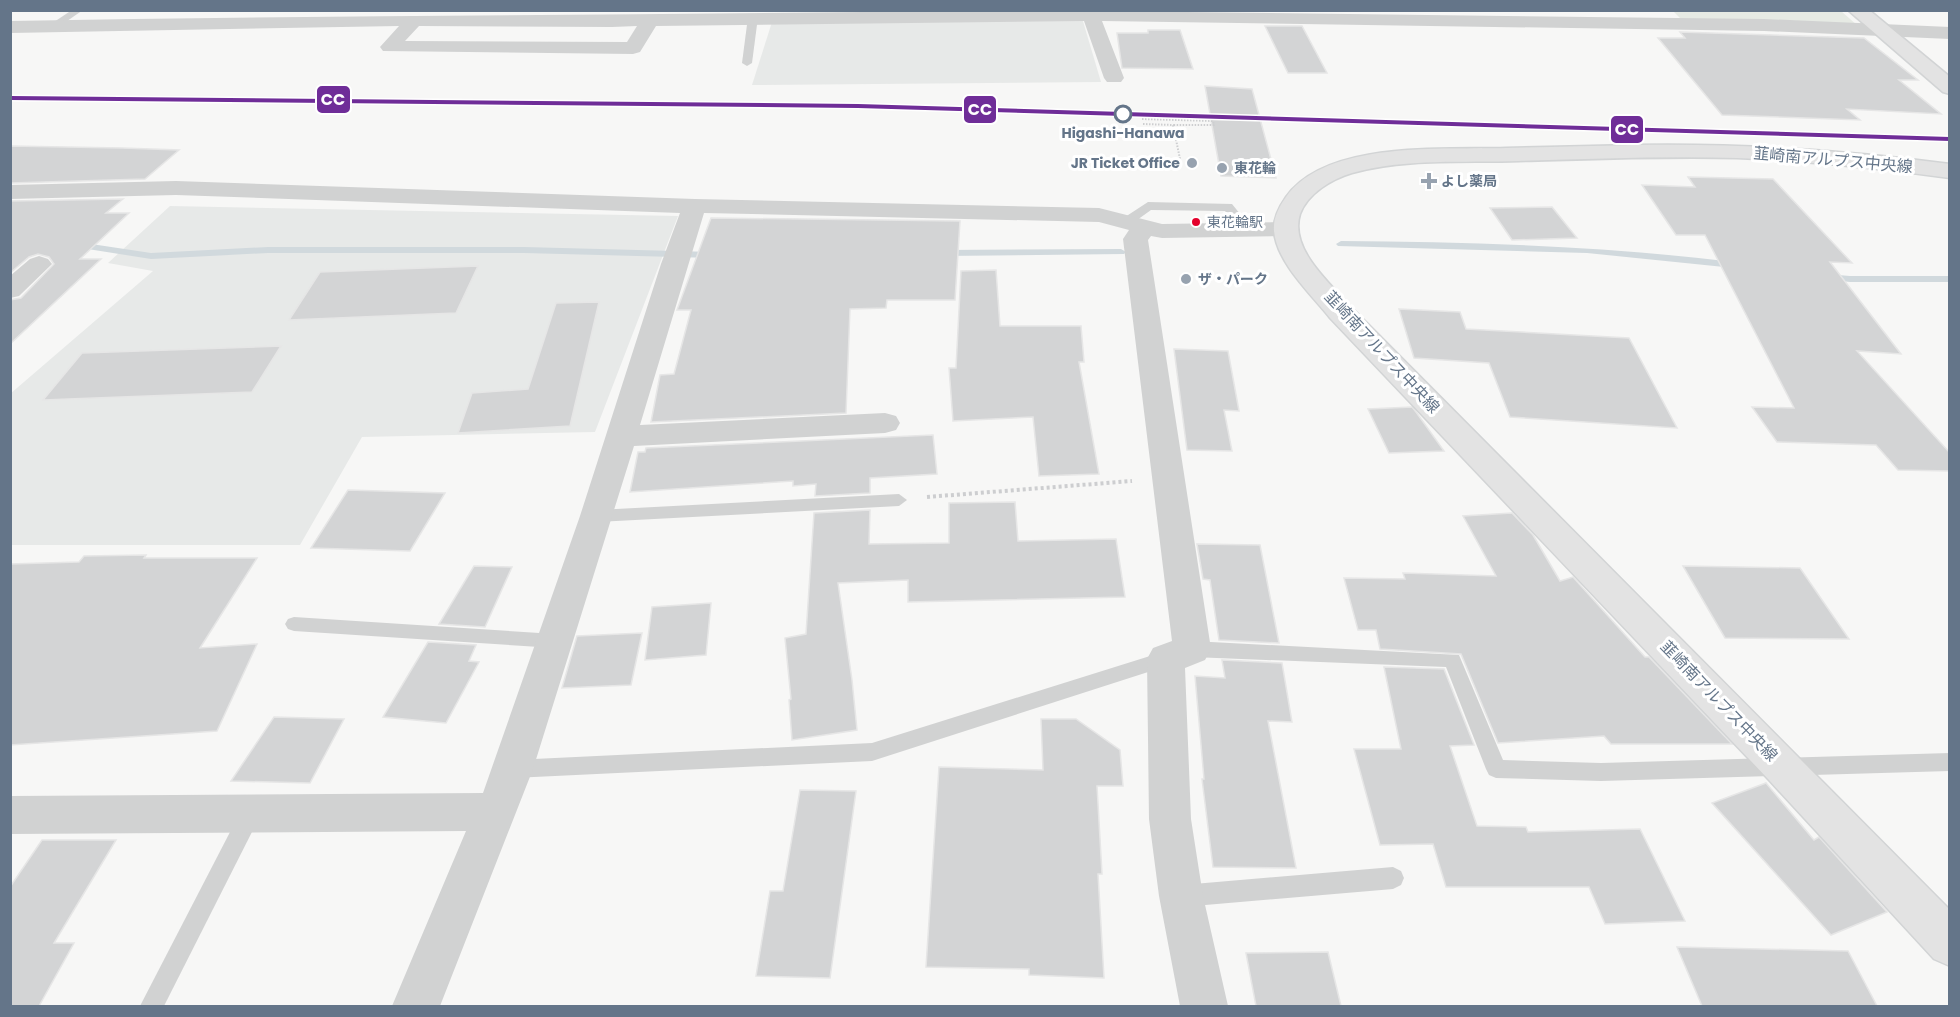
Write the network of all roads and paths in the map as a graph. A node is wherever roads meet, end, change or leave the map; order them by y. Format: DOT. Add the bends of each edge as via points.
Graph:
graph roads {
  1 [pos="79,10"];
  2 [pos="1857,10"];
  3 [pos="1091,13"];
  4 [pos="754,14"];
  5 [pos="1253,14"];
  6 [pos="365,15"];
  7 [pos="483,15"];
  8 [pos="615,16"];
  9 [pos="1439,16"];
  10 [pos="1513,17"];
  11 [pos="1611,17"];
  12 [pos="414,20"];
  13 [pos="651,20"];
  14 [pos="54,26"];
  15 [pos="10,27"];
  16 [pos="1880,32"];
  17 [pos="1950,33"];
  18 [pos="747,63"];
  19 [pos="1114,78"];
  20 [pos="1950,88"];
  21 [pos="1142,119"];
  22 [pos="1143,124"];
  23 [pos="1173,124"];
  24 [pos="1180,159"];
  25 [pos="1950,171"];
  26 [pos="10,192"];
  27 [pos="695,206"];
  28 [pos="1140,218"];
  29 [pos="1286,229"];
  30 [pos="1247,230"];
  31 [pos="39,264"];
  32 [pos="10,290"];
  33 [pos="885,423"];
  34 [pos="621,436"];
  35 [pos="1168,478"];
  36 [pos="899,500"];
  37 [pos="597,516"];
  38 [pos="294,624"];
  39 [pos="555,642"];
  40 [pos="1179,654"];
  41 [pos="1950,762"];
  42 [pos="1783,767"];
  43 [pos="513,769"];
  44 [pos="251,812"];
  45 [pos="495,812"];
  46 [pos="10,815"];
  47 [pos="1393,878"];
  48 [pos="1181,896"];
  49 [pos="1950,943"];
  50 [pos="152,1006"];
  51 [pos="416,1006"];
  52 [pos="1204,1006"];
  1 -- 14 [label="lane"];
  2 -- 16 [label="main road"];
  3 -- 4 [label="street"];
  3 -- 5 [label="street"];
  3 -- 19 [label="street"];
  4 -- 13 [label="street"];
  4 -- 18 [label="lane"];
  5 -- 9 [label="street"];
  6 -- 12 [label="street"];
  6 -- 14 [label="street"];
  7 -- 8 [label="street"];
  7 -- 12 [label="street"];
  8 -- 13 [label="street"];
  9 -- 10 [label="street"];
  10 -- 11 [label="street"];
  11 -- 16 [label="street"];
  12 -- 13 [label="street" via="390,47 633,48"];
  14 -- 15 [label="street"];
  16 -- 17 [label="street"];
  16 -- 20 [label="main road"];
  21 -- 23 [label="path" via="1214,121 1214,125"];
  22 -- 23 [label="path"];
  23 -- 24 [label="path"];
  25 -- 29 [label="main road, 韮崎南アルプス中央線" via="1860,159 1768,153 1419,158 1358,165 1324,177 1296,196"];
  26 -- 27 [label="street" via="176,188"];
  27 -- 28 [label="street"];
  27 -- 34 [label="street"];
  28 -- 30 [label="street" via="1162,231"];
  28 -- 30 [label="lane" via="1228,207"];
  28 -- 35 [label="street" via="1136,239"];
  29 -- 30 [label="street"];
  29 -- 42 [label="main road, 韮崎南アルプス中央線" via="1293,252 1340,312"];
  31 -- 32 [label="street"];
  33 -- 34 [label="street"];
  34 -- 37 [label="street"];
  35 -- 36 [label="path"];
  35 -- 40 [label="street"];
  36 -- 37 [label="lane"];
  37 -- 39 [label="street"];
  38 -- 39 [label="lane"];
  39 -- 43 [label="street"];
  40 -- 42 [label="lane" via="1452,660 1496,769 1601,772"];
  40 -- 43 [label="lane" via="872,752"];
  40 -- 48 [label="street" via="1170,819"];
  41 -- 42 [label="lane"];
  42 -- 49 [label="main road, 韮崎南アルプス中央線"];
  43 -- 45 [label="street"];
  44 -- 45 [label="street"];
  44 -- 46 [label="street"];
  44 -- 50 [label="lane"];
  45 -- 51 [label="street"];
  47 -- 48 [label="lane"];
  48 -- 52 [label="street"];
}
